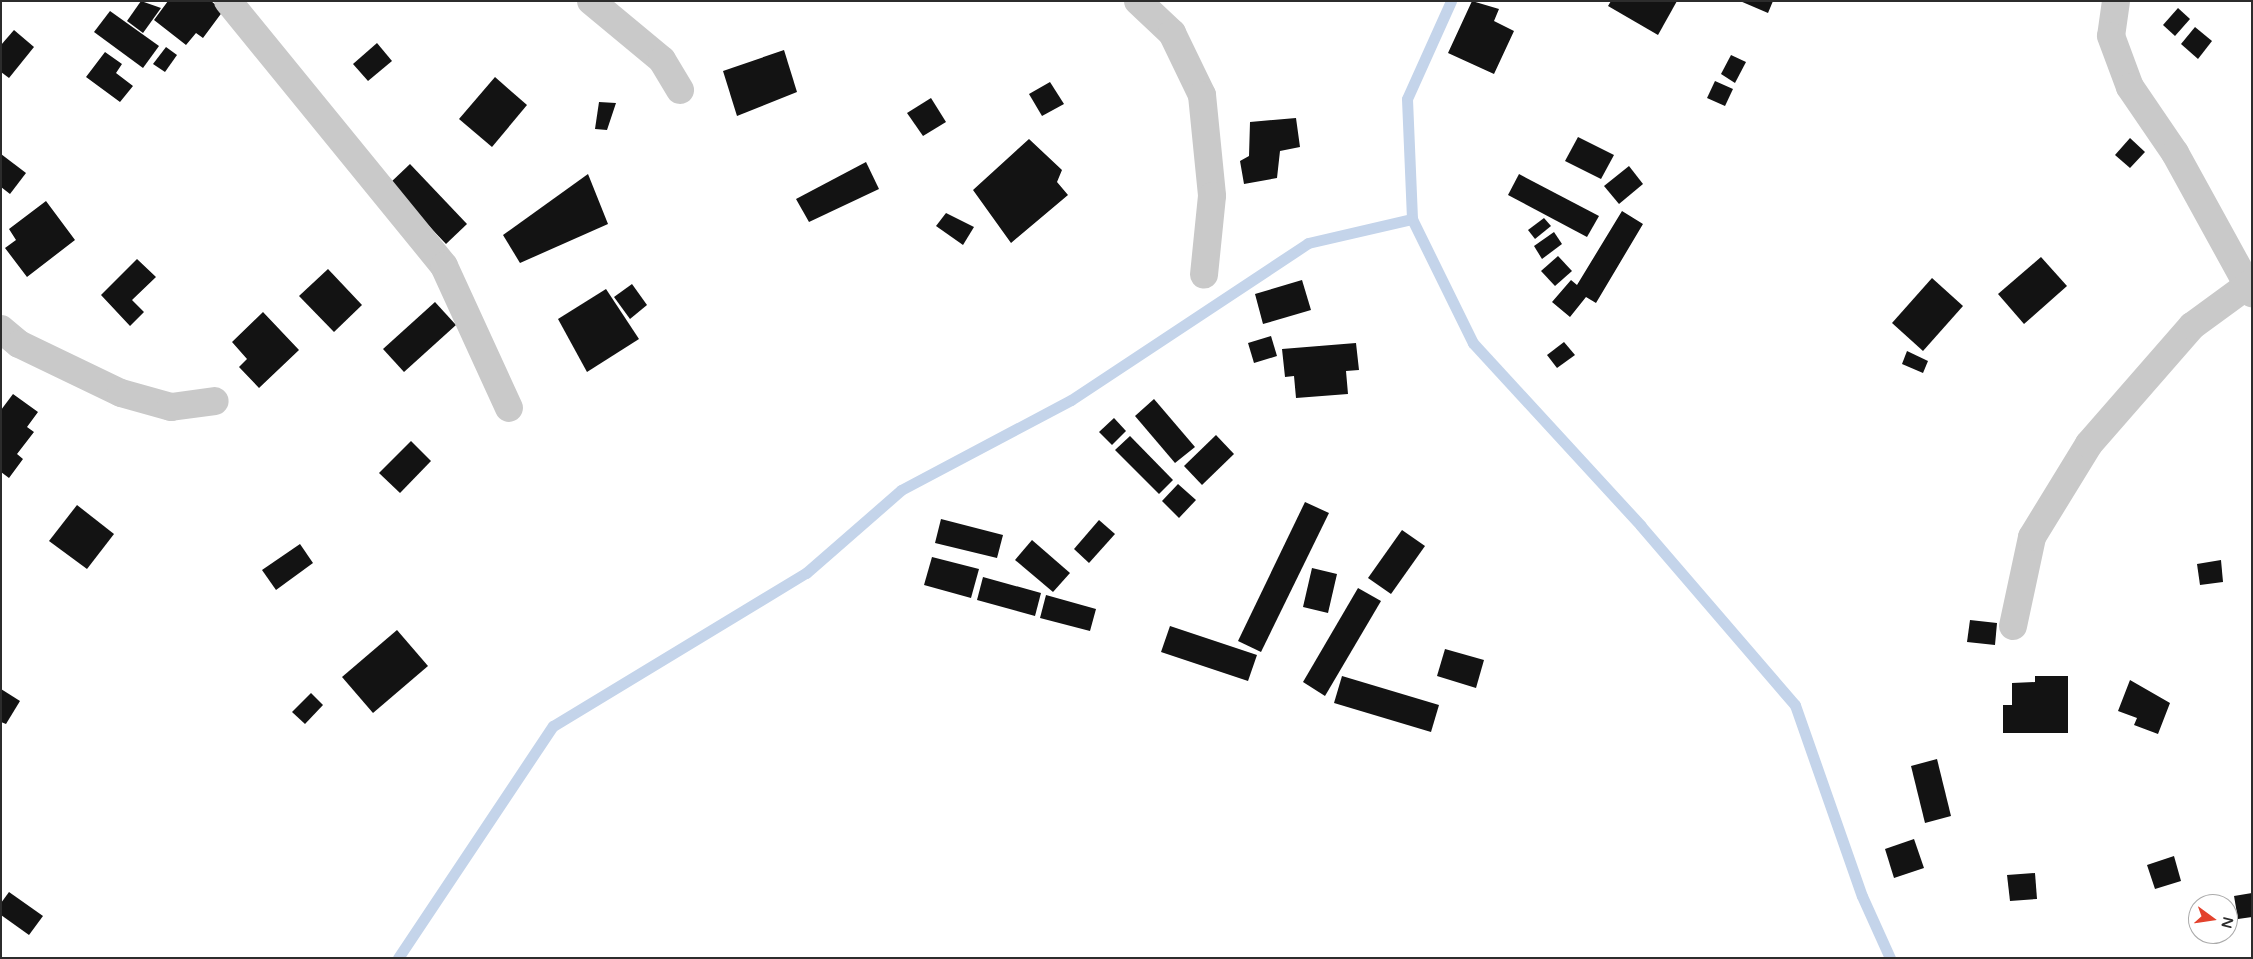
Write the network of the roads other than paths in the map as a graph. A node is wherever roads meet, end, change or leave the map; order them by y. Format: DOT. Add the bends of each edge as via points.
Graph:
graph roads {
  1 [pos="228,1"];
  2 [pos="591,1"];
  3 [pos="1138,1"];
  4 [pos="2116,1"];
  5 [pos="680,90"];
  6 [pos="1204,275"];
  7 [pos="2250,289"];
  8 [pos="1,329"];
  9 [pos="215,401"];
  10 [pos="509,408"];
  11 [pos="2013,626"];
  1 -- 10 [label="street" via="444,266"];
  2 -- 5 [label="street" via="662,60"];
  3 -- 6 [label="street" via="1172,33 1202,95 1212,196"];
  4 -- 7 [label="street" via="2111,36 2130,87 2174,153"];
  7 -- 11 [label="street" via="2192,326 2089,444 2032,537"];
  8 -- 9 [label="street" via="19,344 121,392 171,407"];
}
